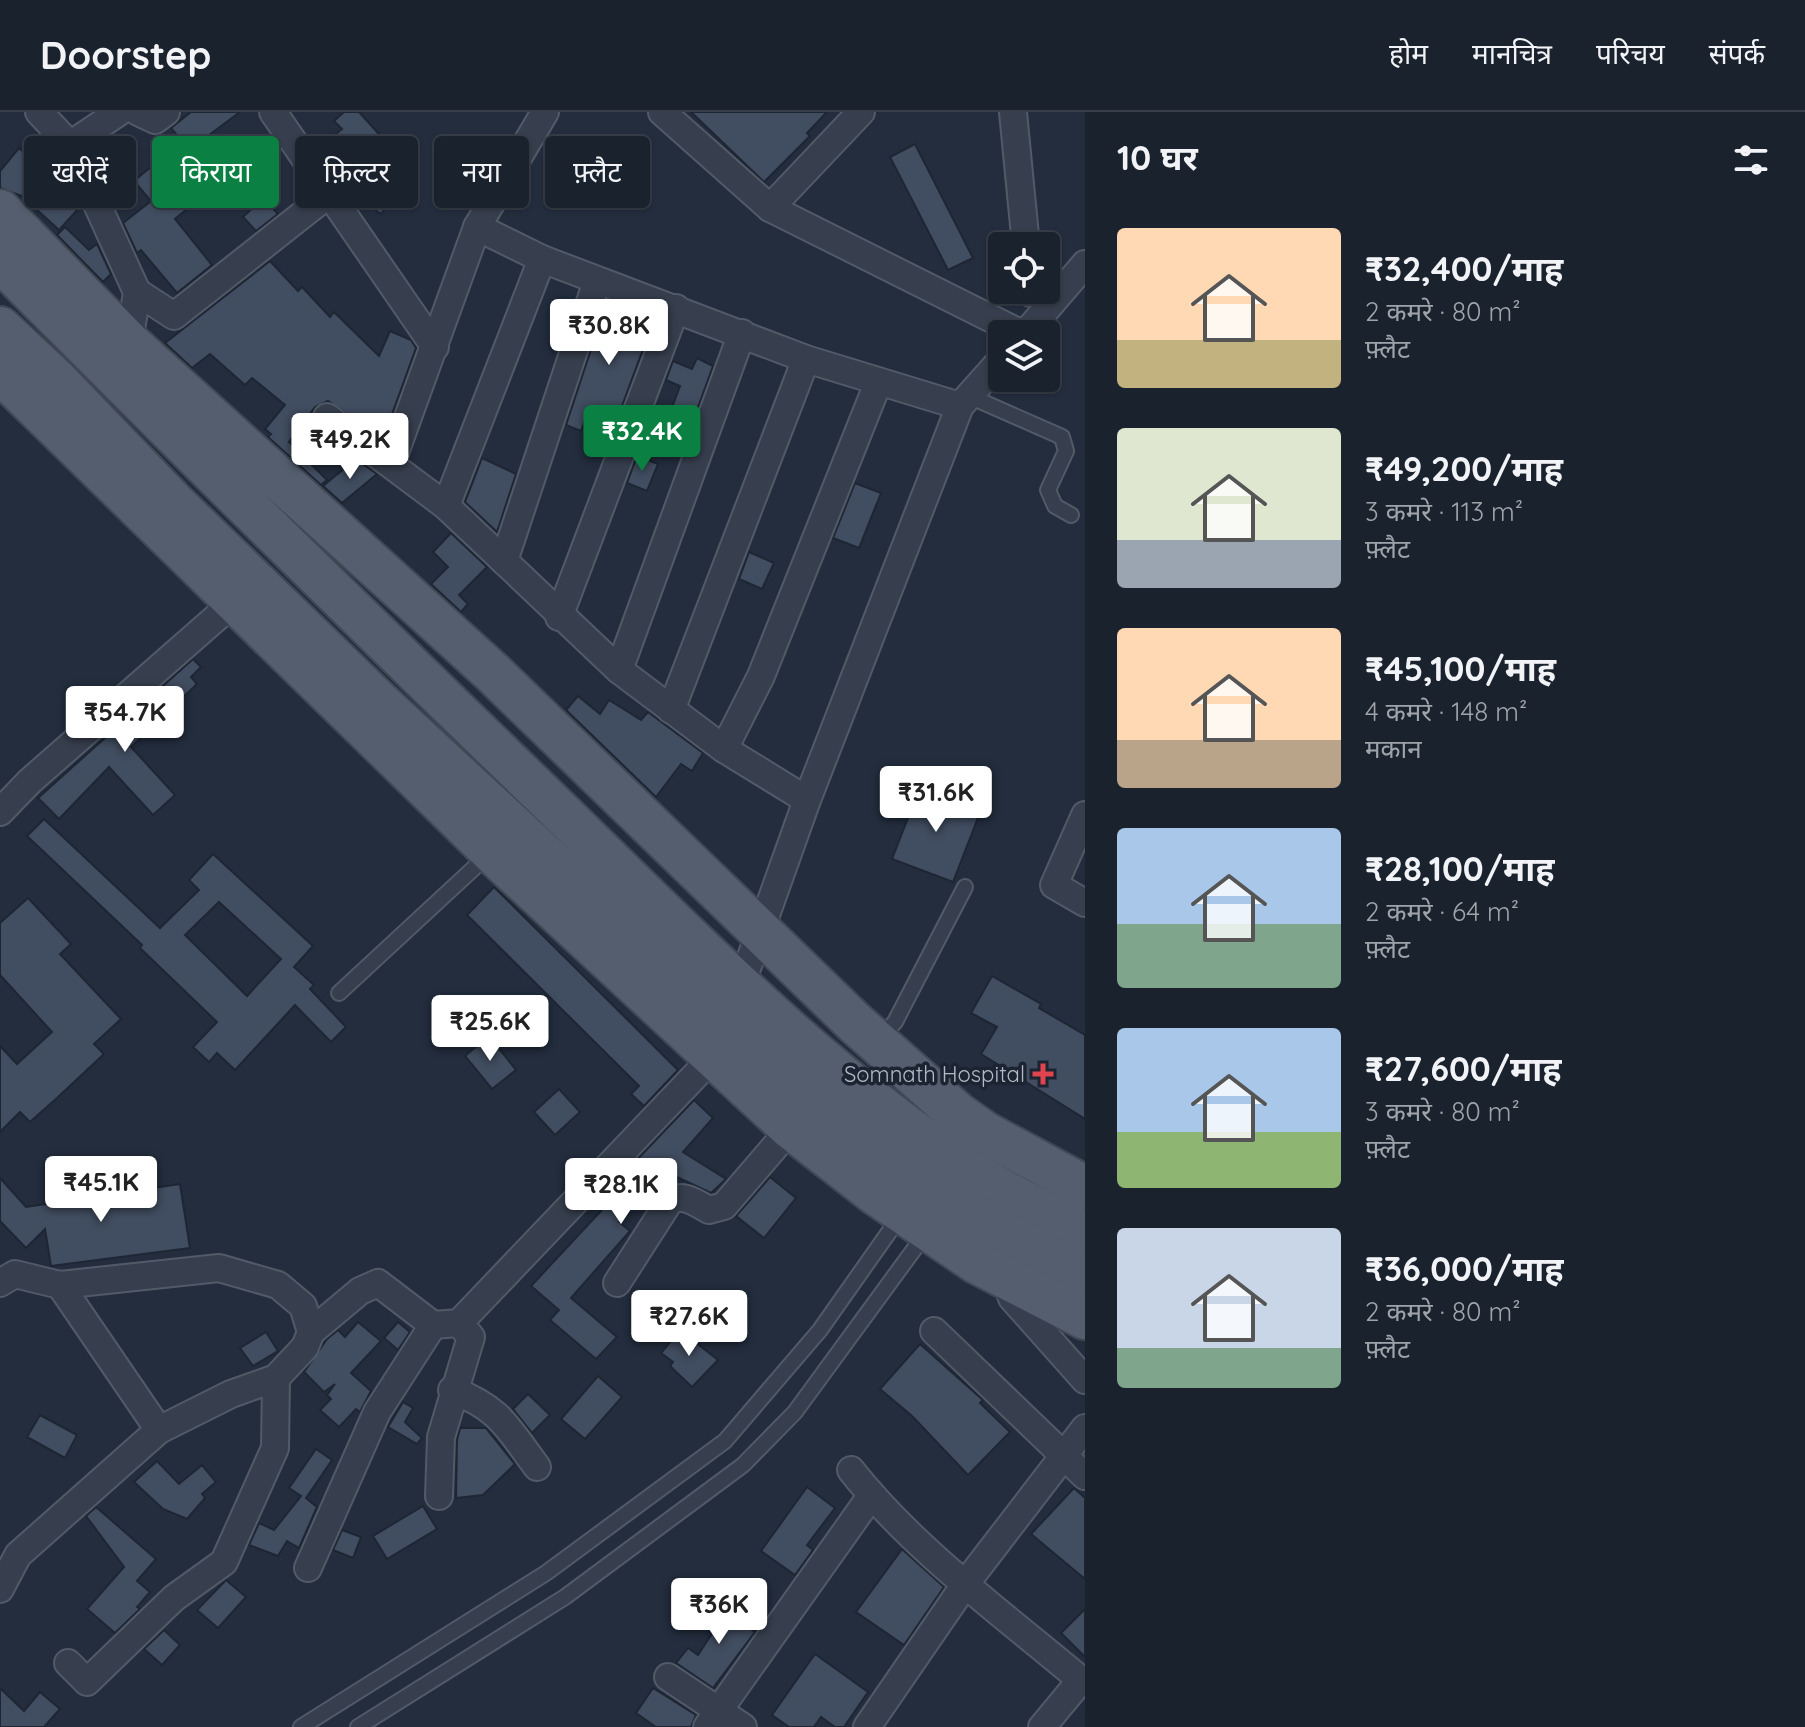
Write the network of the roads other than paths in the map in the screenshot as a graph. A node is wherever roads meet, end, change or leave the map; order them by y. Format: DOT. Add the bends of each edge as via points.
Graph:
graph roads {
  1 [pos="39,112"];
  2 [pos="119,112"];
  3 [pos="138,112"];
  4 [pos="166,112"];
  5 [pos="273,112"];
  6 [pos="545,112"];
  7 [pos="662,112"];
  8 [pos="861,112"];
  9 [pos="1013,112"];
  10 [pos="62,136"];
  11 [pos="83,136"];
  12 [pos="295,143"];
  13 [pos="99,208"];
  14 [pos="311,208"];
  15 [pos="340,208"];
  16 [pos="770,208"];
  17 [pos="0,211"];
  18 [pos="477,227"];
  19 [pos="1025,232"];
  20 [pos="19,256"];
  21 [pos="542,259"];
  22 [pos="1085,264"];
  23 [pos="597,281"];
  24 [pos="137,292"];
  25 [pos="676,308"];
  26 [pos="995,320"];
  27 [pos="1035,320"];
  28 [pos="742,333"];
  29 [pos="129,343"];
  30 [pos="5,347"];
  31 [pos="435,347"];
  32 [pos="806,359"];
  33 [pos="988,375"];
  34 [pos="878,383"];
  35 [pos="965,401"];
  36 [pos="327,417"];
  37 [pos="391,464"];
  38 [pos="446,506"];
  39 [pos="1071,515"];
  40 [pos="504,561"];
  41 [pos="233,603"];
  42 [pos="559,617"];
  43 [pos="619,670"];
  44 [pos="326,671"];
  45 [pos="671,710"];
  46 [pos="724,749"];
  47 [pos="807,800"];
  48 [pos="1,810"];
  49 [pos="1085,815"];
  50 [pos="492,852"];
  51 [pos="965,887"];
  52 [pos="1085,903"];
  53 [pos="762,934"];
  54 [pos="339,993"];
  55 [pos="727,1022"];
  56 [pos="876,1042"];
  57 [pos="791,1128"];
  58 [pos="1085,1187"];
  59 [pos="916,1221"];
  60 [pos="1085,1232"];
  61 [pos="5,1273"];
  62 [pos="1085,1275"];
  63 [pos="1003,1277"];
  64 [pos="617,1283"];
  65 [pos="60,1285"];
  66 [pos="1085,1318"];
  67 [pos="446,1324"];
  68 [pos="934,1331"];
  69 [pos="311,1332"];
  70 [pos="276,1378"];
  71 [pos="1085,1380"];
  72 [pos="452,1390"];
  73 [pos="1085,1428"];
  74 [pos="159,1430"];
  75 [pos="1063,1456"];
  76 [pos="537,1467"];
  77 [pos="851,1470"];
  78 [pos="1085,1476"];
  79 [pos="439,1496"];
  80 [pos="871,1496"];
  81 [pos="308,1568"];
  82 [pos="966,1583"];
  83 [pos="0,1589"];
  84 [pos="68,1663"];
  85 [pos="668,1677"];
  86 [pos="712,1719"];
  87 [pos="301,1727"];
  88 [pos="358,1727"];
  89 [pos="743,1727"];
  90 [pos="867,1727"];
  91 [pos="1042,1727"];
  1 -- 10 [label="street"];
  2 -- 11 [label="street"];
  3 -- 4 [label="street" via="155,120"];
  5 -- 12 [label="street"];
  6 -- 18 [label="street"];
  7 -- 16 [label="street"];
  8 -- 16 [label="street"];
  9 -- 19 [label="street"];
  13 -- 24 [label="street"];
  14 -- 24 [label="street" via="174,316"];
  15 -- 31 [label="street"];
  16 -- 26 [label="street"];
  17 -- 20 [label="main road"];
  18 -- 21 [label="street"];
  18 -- 31 [label="street"];
  20 -- 29 [label="main road"];
  20 -- 55 [label="main road" via="50,310 261,522"];
  21 -- 23 [label="street"];
  21 -- 38 [label="street"];
  22 -- 27 [label="street"];
  23 -- 25 [label="street"];
  23 -- 40 [label="street"];
  24 -- 29 [label="street"];
  25 -- 28 [label="street"];
  25 -- 42 [label="street"];
  28 -- 32 [label="street"];
  28 -- 43 [label="street"];
  29 -- 53 [label="main road" via="493,673"];
  30 -- 41 [label="main road"];
  30 -- 44 [label="main road" via="57,381"];
  31 -- 37 [label="street"];
  32 -- 34 [label="street"];
  32 -- 45 [label="street"];
  33 -- 35 [label="street"];
  34 -- 35 [label="street"];
  34 -- 46 [label="street" via="761,676"];
  35 -- 39 [label="lane" via="1062,437 1066,451 1048,490 1055,506"];
  35 -- 47 [label="street"];
  36 -- 37 [label="street"];
  37 -- 38 [label="street"];
  38 -- 40 [label="street"];
  40 -- 42 [label="street"];
  41 -- 44 [label="main road"];
  41 -- 48 [label="street"];
  42 -- 43 [label="street"];
  43 -- 45 [label="street"];
  44 -- 50 [label="main road"];
  44 -- 55 [label="main road"];
  45 -- 46 [label="street"];
  46 -- 47 [label="street"];
  47 -- 53 [label="street"];
  49 -- 52 [label="street" via="1054,885"];
  50 -- 54 [label="lane"];
  50 -- 55 [label="main road"];
  51 -- 56 [label="lane" via="895,1022"];
  53 -- 55 [label="street"];
  53 -- 56 [label="main road"];
  55 -- 57 [label="main road"];
  55 -- 60 [label="main road" via="835,1069 984,1179"];
  55 -- 62 [label="main road" via="802,1093 917,1178 1008,1237"];
  55 -- 67 [label="street"];
  56 -- 58 [label="main road" via="985,1133"];
  57 -- 59 [label="main road"];
  57 -- 64 [label="street" via="724,1206 709,1210 685,1198 669,1202"];
  59 -- 63 [label="main road"];
  59 -- 87 [label="lane" via="725,1441 546,1573"];
  59 -- 88 [label="lane" via="795,1412 743,1465 565,1597"];
  61 -- 65 [label="street"];
  63 -- 66 [label="main road"];
  63 -- 71 [label="street" via="1012,1298"];
  65 -- 69 [label="street" via="219,1268 278,1285 303,1306"];
  65 -- 74 [label="street"];
  67 -- 69 [label="street" via="378,1283 360,1291"];
  67 -- 72 [label="street" via="471,1337"];
  67 -- 81 [label="street" via="377,1412"];
  68 -- 75 [label="street"];
  69 -- 70 [label="street" via="305,1347"];
  70 -- 74 [label="street"];
  70 -- 84 [label="street" via="275,1448 224,1562 174,1598 87,1682"];
  72 -- 76 [label="street" via="484,1402"];
  72 -- 79 [label="street" via="441,1437"];
  73 -- 75 [label="street"];
  74 -- 83 [label="street" via="18,1555"];
  75 -- 78 [label="street"];
  75 -- 82 [label="street"];
  77 -- 80 [label="street"];
  80 -- 82 [label="street"];
  80 -- 86 [label="street"];
  82 -- 90 [label="street"];
  82 -- 91 [label="street" via="1081,1680"];
  85 -- 86 [label="street"];
  86 -- 89 [label="street"];
}
